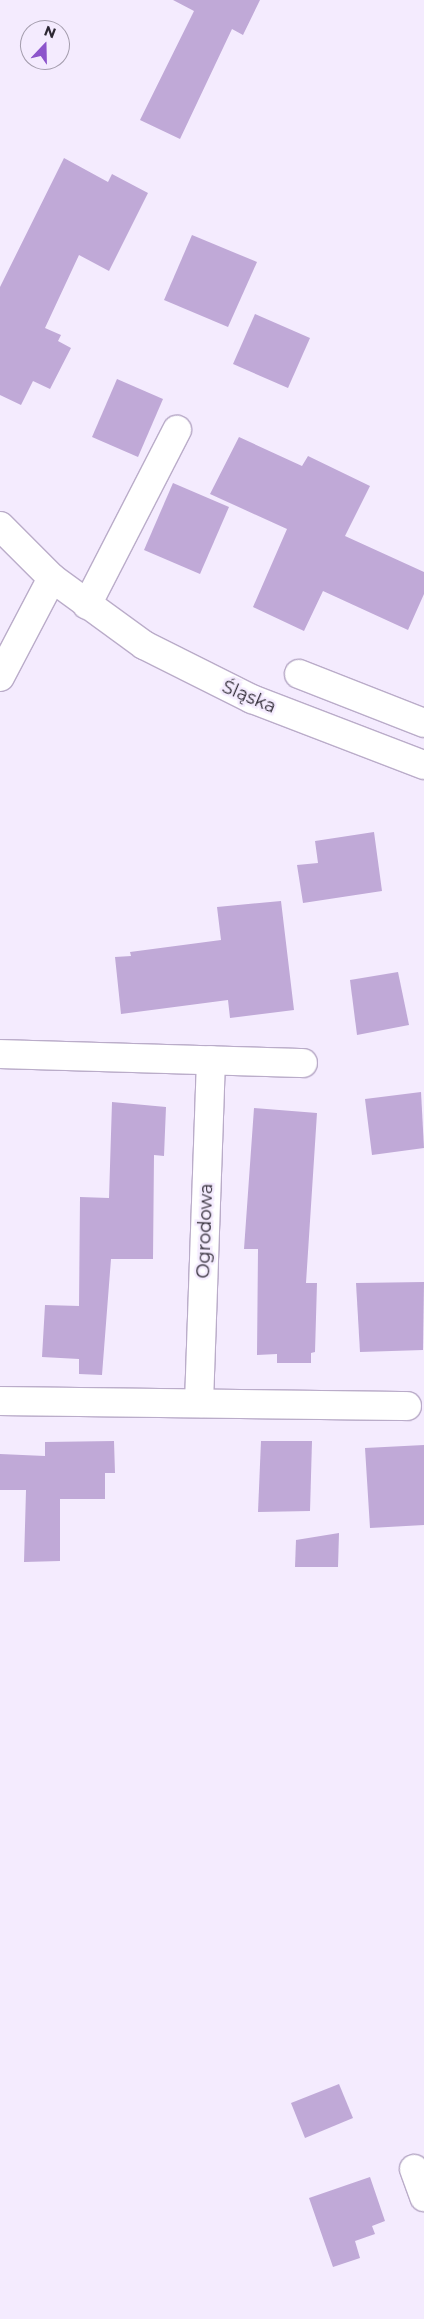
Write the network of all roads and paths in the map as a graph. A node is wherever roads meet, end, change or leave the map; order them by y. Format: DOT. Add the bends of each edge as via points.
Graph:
graph roads {
  1 [pos="178,430"];
  2 [pos="0,526"];
  3 [pos="52,578"];
  4 [pos="87,605"];
  5 [pos="299,674"];
  6 [pos="0,677"];
  7 [pos="424,723"];
  8 [pos="424,765"];
  9 [pos="0,1054"];
  10 [pos="210,1060"];
  11 [pos="303,1063"];
  12 [pos="0,1401"];
  13 [pos="199,1403"];
  14 [pos="407,1406"];
  15 [pos="414,2169"];
  16 [pos="424,2197"];
  1 -- 4 [label="street"];
  2 -- 3 [label="street, Śląska"];
  3 -- 4 [label="street, Śląska"];
  3 -- 6 [label="street"];
  4 -- 8 [label="street, Śląska" via="128,636 215,682"];
  5 -- 7 [label="street"];
  9 -- 10 [label="street"];
  10 -- 11 [label="street"];
  10 -- 13 [label="street, Ogrodowa"];
  12 -- 13 [label="street"];
  13 -- 14 [label="street"];
  15 -- 16 [label="street"];
}
